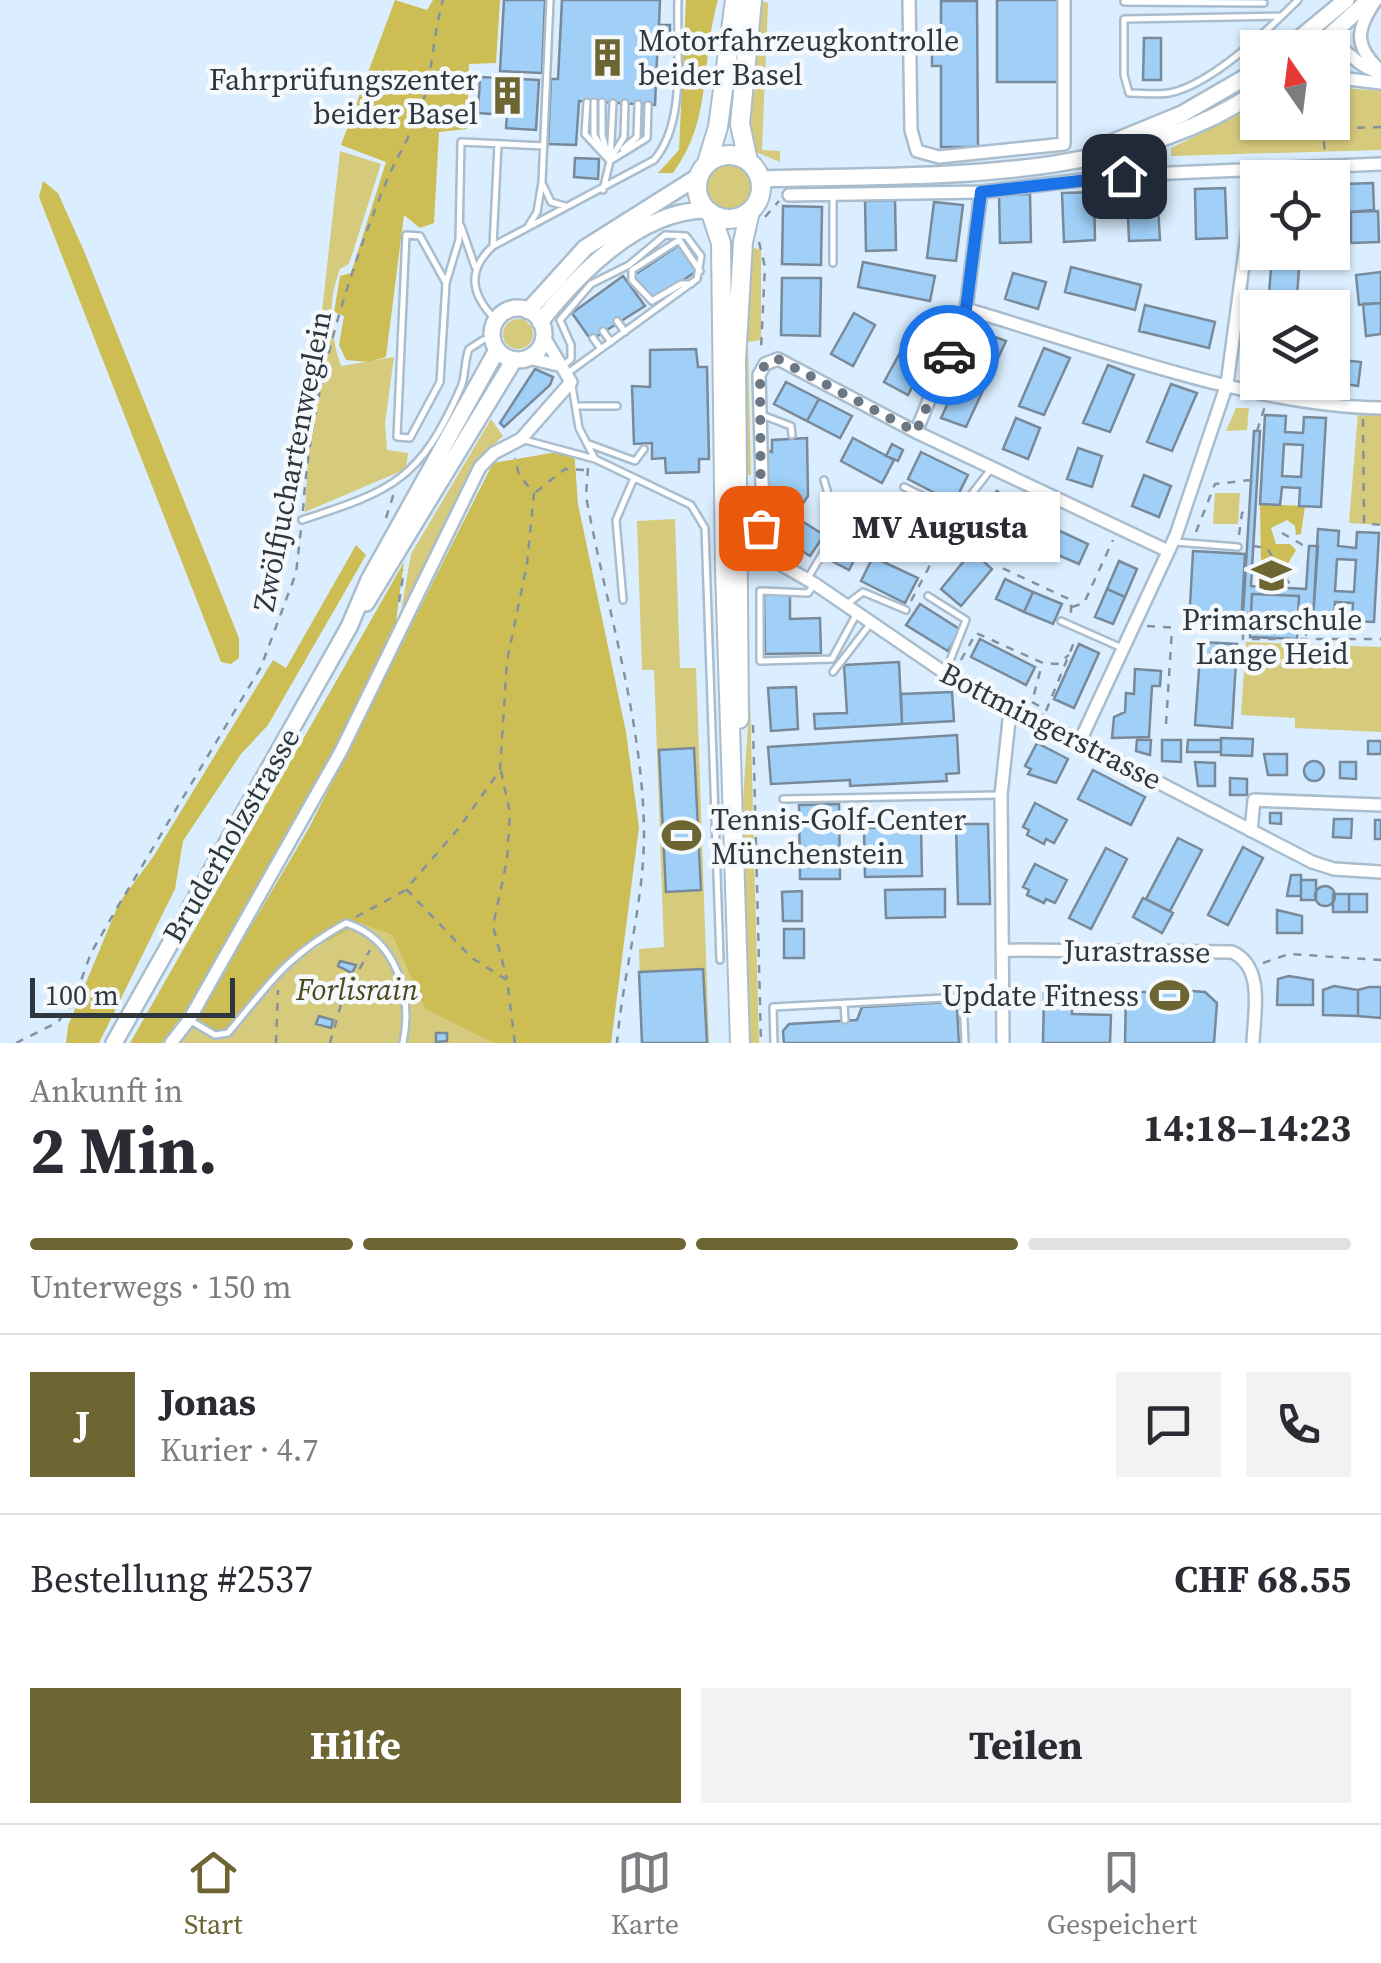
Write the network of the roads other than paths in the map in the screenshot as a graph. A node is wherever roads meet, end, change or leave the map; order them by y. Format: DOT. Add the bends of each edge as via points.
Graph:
graph roads {
  1 [pos="550,0"];
  2 [pos="678,0"];
  3 [pos="735,0"];
  4 [pos="752,0"];
  5 [pos="909,0"];
  6 [pos="1064,0"];
  7 [pos="1298,0"];
  8 [pos="1346,0"];
  9 [pos="1373,0"];
  10 [pos="1124,1"];
  11 [pos="1264,3"];
  12 [pos="1330,14"];
  13 [pos="1282,16"];
  14 [pos="1124,20"];
  15 [pos="1310,30"];
  16 [pos="1326,30"];
  17 [pos="1340,30"];
  18 [pos="1350,61"];
  19 [pos="1381,72"];
  20 [pos="1350,79"];
  21 [pos="1240,80"];
  22 [pos="1381,83"];
  23 [pos="1240,101"];
  24 [pos="590,102"];
  25 [pos="602,102"];
  26 [pos="613,103"];
  27 [pos="625,104"];
  28 [pos="638,104"];
  29 [pos="648,104"];
  30 [pos="498,144"];
  31 [pos="544,146"];
  32 [pos="1081,156"];
  33 [pos="610,160"];
  34 [pos="748,161"];
  35 [pos="1381,164"];
  36 [pos="1350,166"];
  37 [pos="703,170"];
  38 [pos="1240,170"];
  39 [pos="760,179"];
  40 [pos="542,182"];
  41 [pos="603,190"];
  42 [pos="981,192"];
  43 [pos="833,193"];
  44 [pos="789,195"];
  45 [pos="761,205"];
  46 [pos="570,206"];
  47 [pos="709,212"];
  48 [pos="460,224"];
  49 [pos="527,228"];
  50 [pos="493,246"];
  51 [pos="832,264"];
  52 [pos="475,268"];
  53 [pos="1242,270"];
  54 [pos="700,272"];
  55 [pos="446,284"];
  56 [pos="691,284"];
  57 [pos="589,286"];
  58 [pos="597,295"];
  59 [pos="578,298"];
  60 [pos="583,305"];
  61 [pos="966,309"];
  62 [pos="496,320"];
  63 [pos="617,321"];
  64 [pos="537,323"];
  65 [pos="603,331"];
  66 [pos="625,332"];
  67 [pos="593,338"];
  68 [pos="611,342"];
  69 [pos="490,345"];
  70 [pos="601,349"];
  71 [pos="521,359"];
  72 [pos="568,374"];
  73 [pos="1227,384"];
  74 [pos="576,406"];
  75 [pos="617,406"];
  76 [pos="1381,408"];
  77 [pos="759,415"];
  78 [pos="916,432"];
  79 [pos="792,436"];
  80 [pos="516,441"];
  81 [pos="587,443"];
  82 [pos="644,449"];
  83 [pos="594,459"];
  84 [pos="991,469"];
  85 [pos="634,478"];
  86 [pos="824,480"];
  87 [pos="904,487"];
  88 [pos="302,520"];
  89 [pos="732,536"];
  90 [pos="1170,546"];
  91 [pos="1238,547"];
  92 [pos="764,554"];
  93 [pos="811,582"];
  94 [pos="928,596"];
  95 [pos="623,600"];
  96 [pos="852,609"];
  97 [pos="906,610"];
  98 [pos="1061,621"];
  99 [pos="872,623"];
  100 [pos="349,626"];
  101 [pos="1124,648"];
  102 [pos="832,672"];
  103 [pos="948,675"];
  104 [pos="1010,711"];
  105 [pos="1080,740"];
  106 [pos="1001,795"];
  107 [pos="783,799"];
  108 [pos="1381,804"];
  109 [pos="1251,831"];
  110 [pos="1381,872"];
  111 [pos="1002,950"];
  112 [pos="720,960"];
  113 [pos="844,1003"];
  114 [pos="189,1020"];
  115 [pos="845,1020"];
  116 [pos="114,1043"];
  117 [pos="171,1043"];
  118 [pos="404,1043"];
  119 [pos="740,1043"];
  120 [pos="774,1043"];
  121 [pos="965,1043"];
  122 [pos="1003,1043"];
  123 [pos="1254,1043"];
  1 -- 31 [label="lane"];
  2 -- 41 [label="lane" via="667,145"];
  3 -- 37 [label="main road" via="718,128"];
  4 -- 34 [label="main road" via="740,124"];
  5 -- 6 [label="street" via="911,130 917,152 939,158 1064,144"];
  7 -- 13 [label="lane"];
  8 -- 12 [label="main road"];
  9 -- 17 [label="main road"];
  9 -- 19 [label="street" via="1358,39"];
  10 -- 11 [label="lane"];
  10 -- 14 [label="lane"];
  12 -- 15 [label="main road"];
  12 -- 16 [label="lane"];
  13 -- 14 [label="lane"];
  13 -- 14 [label="lane" via="1222,66 1170,93 1130,92"];
  18 -- 19 [label="street"];
  20 -- 22 [label="street"];
  21 -- 32 [label="main road" via="1182,114"];
  23 -- 32 [label="main road" via="1139,148"];
  24 -- 33 [label="lane" via="594,135"];
  25 -- 33 [label="lane"];
  26 -- 33 [label="lane"];
  27 -- 33 [label="lane" via="624,137"];
  28 -- 33 [label="lane" via="637,138"];
  29 -- 33 [label="lane" via="647,138"];
  30 -- 31 [label="lane"];
  30 -- 48 [label="lane" via="460,142"];
  30 -- 50 [label="lane"];
  31 -- 40 [label="lane"];
  32 -- 39 [label="main road" via="963,174"];
  33 -- 41 [label="lane"];
  34 -- 37 [label="main road" via="725,155"];
  34 -- 39 [label="main road"];
  35 -- 36 [label="street"];
  37 -- 47 [label="main road" via="699,198"];
  37 -- 64 [label="main road" via="585,248"];
  38 -- 42 [label="street"];
  39 -- 45 [label="main road"];
  40 -- 46 [label="lane" via="551,202"];
  40 -- 49 [label="lane"];
  41 -- 46 [label="lane"];
  42 -- 43 [label="street"];
  42 -- 61 [label="street"];
  43 -- 44 [label="street"];
  43 -- 51 [label="lane"];
  45 -- 47 [label="main road" via="732,218"];
  45 -- 89 [label="main road" via="743,242"];
  46 -- 49 [label="lane"];
  47 -- 64 [label="main road" via="679,212 626,240"];
  47 -- 89 [label="main road" via="720,243"];
  48 -- 52 [label="lane"];
  48 -- 55 [label="lane"];
  49 -- 50 [label="lane"];
  50 -- 52 [label="lane"];
  52 -- 62 [label="lane" via="476,297"];
  53 -- 73 [label="street"];
  54 -- 56 [label="lane"];
  54 -- 56 [label="lane" via="679,240 632,270 632,280 652,301"];
  54 -- 57 [label="lane" via="690,240 674,232 630,266"];
  55 -- 55 [label="lane" via="420,236 406,235 398,437 410,438 440,382"];
  56 -- 66 [label="lane"];
  57 -- 58 [label="lane"];
  57 -- 59 [label="lane"];
  59 -- 60 [label="lane"];
  59 -- 72 [label="lane" via="560,320 571,345"];
  61 -- 73 [label="street"];
  61 -- 78 [label="street"];
  62 -- 64 [label="main road" via="510,310"];
  62 -- 69 [label="main road"];
  63 -- 66 [label="lane"];
  64 -- 71 [label="main road, Bruderholzstrasse"];
  64 -- 72 [label="street"];
  65 -- 68 [label="lane"];
  66 -- 68 [label="lane"];
  67 -- 70 [label="lane"];
  68 -- 70 [label="lane"];
  69 -- 71 [label="main road"];
  69 -- 88 [label="lane" via="470,349 461,386 412,473"];
  69 -- 100 [label="main road, Bruderholzstrasse"];
  70 -- 72 [label="lane"];
  71 -- 72 [label="street"];
  71 -- 100 [label="main road, Bruderholzstrasse"];
  72 -- 74 [label="lane"];
  72 -- 80 [label="street"];
  73 -- 76 [label="street"];
  73 -- 90 [label="street"];
  74 -- 75 [label="lane"];
  74 -- 81 [label="lane"];
  77 -- 78 [label="street" via="761,368 778,359"];
  77 -- 79 [label="lane" via="791,426"];
  77 -- 92 [label="street"];
  78 -- 84 [label="street"];
  80 -- 83 [label="lane"];
  80 -- 114 [label="street" via="480,467 342,751"];
  81 -- 82 [label="lane" via="635,461"];
  81 -- 83 [label="lane"];
  83 -- 85 [label="lane"];
  84 -- 87 [label="lane" via="960,509"];
  84 -- 90 [label="street"];
  85 -- 95 [label="lane" via="616,520"];
  85 -- 112 [label="lane" via="692,505 705,528"];
  86 -- 93 [label="lane" via="836,519"];
  89 -- 92 [label="street, Bottmingerstrasse"];
  89 -- 119 [label="main road" via="741,685 732,762"];
  90 -- 91 [label="lane"];
  90 -- 101 [label="street"];
  92 -- 93 [label="street, Bottmingerstrasse"];
  93 -- 96 [label="street, Bottmingerstrasse"];
  93 -- 96 [label="lane" via="808,593 760,591 760,661 832,659"];
  94 -- 103 [label="lane" via="966,620"];
  96 -- 97 [label="lane" via="863,592"];
  96 -- 99 [label="street, Bottmingerstrasse"];
  98 -- 101 [label="lane"];
  99 -- 102 [label="lane"];
  99 -- 103 [label="street, Bottmingerstrasse"];
  100 -- 116 [label="main road, Bruderholzstrasse"];
  101 -- 105 [label="street"];
  103 -- 104 [label="street, Bottmingerstrasse" via="1003,701"];
  104 -- 105 [label="street, Bottmingerstrasse" via="1043,716"];
  104 -- 106 [label="street"];
  105 -- 109 [label="street, Bottmingerstrasse"];
  106 -- 107 [label="lane"];
  106 -- 111 [label="street"];
  108 -- 109 [label="street" via="1254,800"];
  109 -- 110 [label="street, Bottmingerstrasse" via="1334,869"];
  111 -- 122 [label="street"];
  111 -- 123 [label="street, Jurastrasse" via="1232,952 1247,961 1254,982"];
  113 -- 115 [label="lane"];
  113 -- 120 [label="lane" via="772,1007"];
  113 -- 121 [label="lane" via="963,997"];
  114 -- 117 [label="street"];
  114 -- 118 [label="lane" via="215,1035 228,1033 304,946 346,923 363,928 398,967 408,1012"];
}
